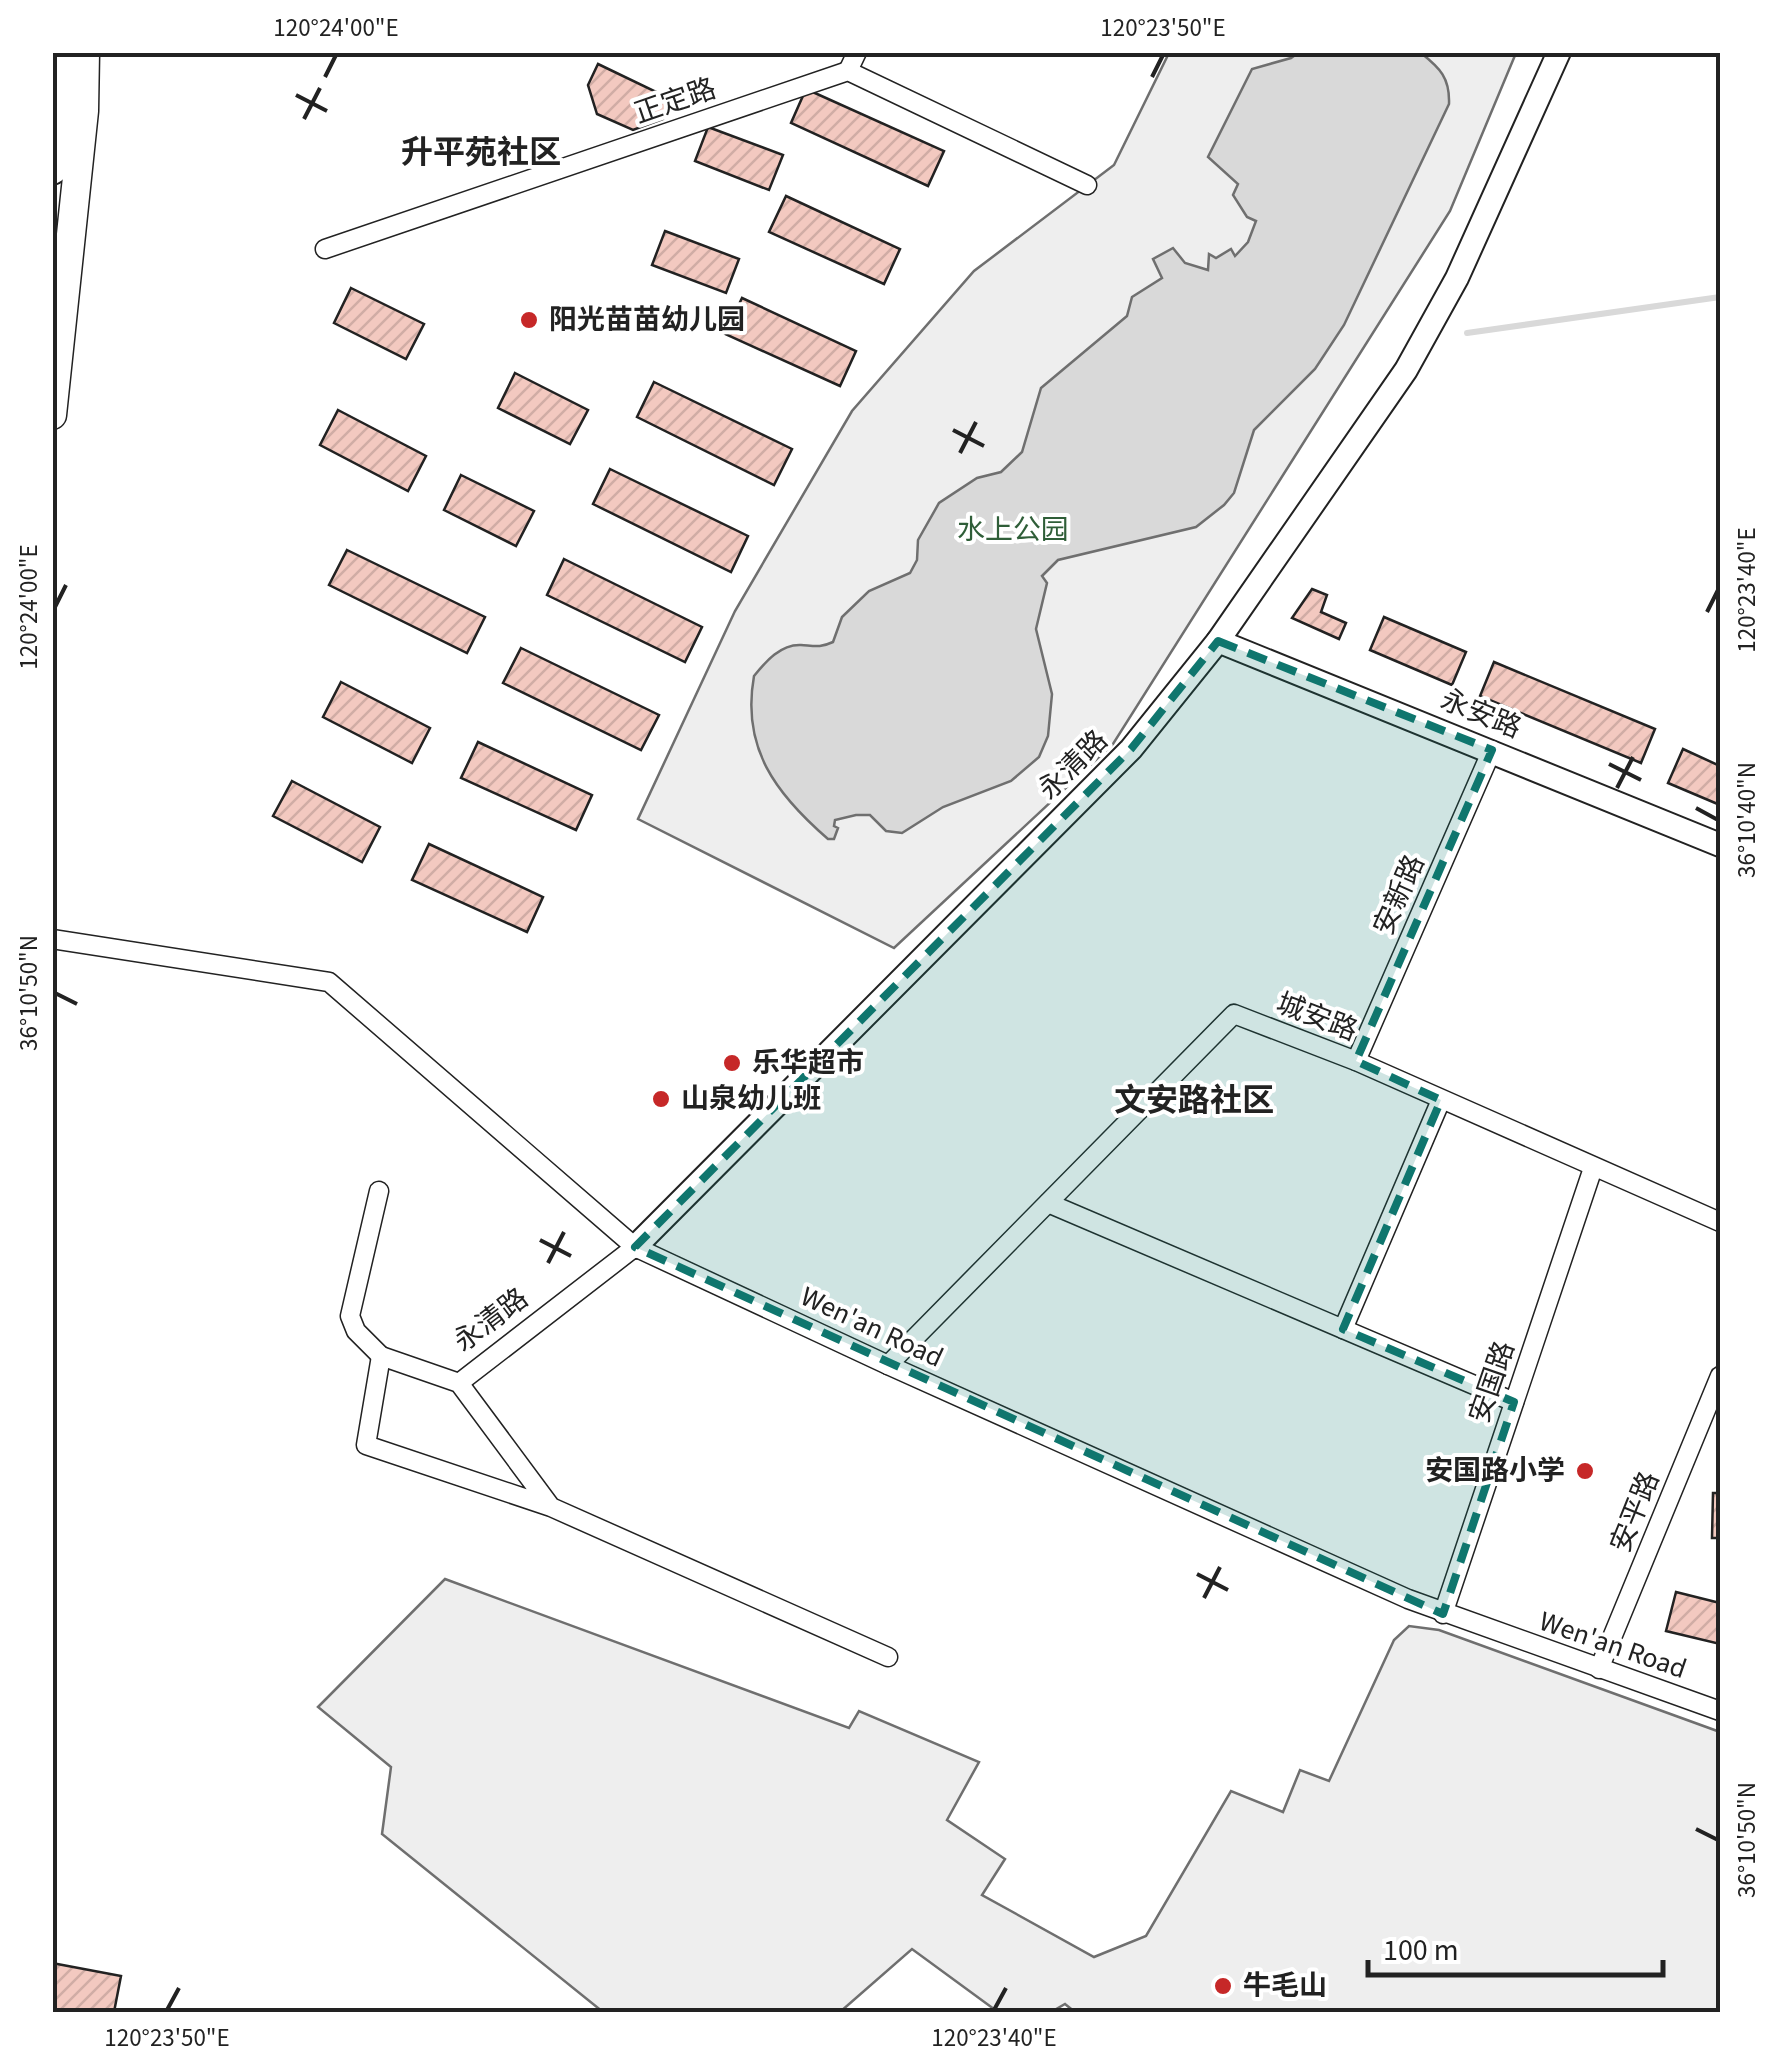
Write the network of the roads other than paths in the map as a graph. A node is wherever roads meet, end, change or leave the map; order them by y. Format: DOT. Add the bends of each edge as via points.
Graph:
graph roads {
  1 [pos="66,52"];
  2 [pos="86,52"];
  3 [pos="857,52"];
  4 [pos="1559,52"];
  5 [pos="848,71"];
  6 [pos="52,170"];
  7 [pos="1088,184"];
  8 [pos="325,250"];
  9 [pos="52,415"];
  10 [pos="1218,641"];
  11 [pos="1492,750"];
  12 [pos="1720,844"];
  13 [pos="52,939"];
  14 [pos="1356,1062"];
  15 [pos="1441,1100"];
  16 [pos="1593,1168"];
  17 [pos="380,1192"];
  18 [pos="1048,1202"];
  19 [pos="1720,1222"];
  20 [pos="636,1248"];
  21 [pos="1342,1328"];
  22 [pos="382,1356"];
  23 [pos="888,1366"];
  24 [pos="1720,1376"];
  25 [pos="459,1383"];
  26 [pos="1514,1402"];
  27 [pos="550,1507"];
  28 [pos="1443,1614"];
  29 [pos="888,1657"];
  30 [pos="1600,1670"];
  31 [pos="1720,1711"];
  1 -- 6 [label="highway"];
  2 -- 9 [label="main road"];
  3 -- 5 [label="street"];
  4 -- 10 [label="street, 永清路" via="1457,278 1406,370"];
  5 -- 7 [label="street"];
  5 -- 8 [label="street, 正定路"];
  10 -- 11 [label="street, 永安路"];
  10 -- 20 [label="street, 永清路" via="1131,748"];
  11 -- 12 [label="street, 永安路"];
  11 -- 14 [label="street, 安新路"];
  13 -- 20 [label="street, Wen'an Road" via="329,982"];
  14 -- 15 [label="street, 城安路"];
  14 -- 18 [label="street, 城安路" via="1234,1014"];
  15 -- 16 [label="street, 城安路"];
  15 -- 21 [label="street"];
  16 -- 19 [label="street, 城安路"];
  16 -- 26 [label="street, 安国路"];
  17 -- 22 [label="street" via="350,1316"];
  18 -- 21 [label="street"];
  18 -- 23 [label="street, 城安路"];
  20 -- 23 [label="street, Wen'an Road"];
  20 -- 25 [label="street, 永清路"];
  21 -- 26 [label="street"];
  22 -- 25 [label="street"];
  22 -- 27 [label="street" via="366,1446"];
  23 -- 28 [label="street, Wen'an Road"];
  24 -- 30 [label="street, 安平路"];
  25 -- 27 [label="street"];
  26 -- 28 [label="street, 安国路"];
  27 -- 29 [label="street"];
  28 -- 30 [label="street, Wen'an Road"];
  30 -- 31 [label="street, Wen'an Road"];
}
